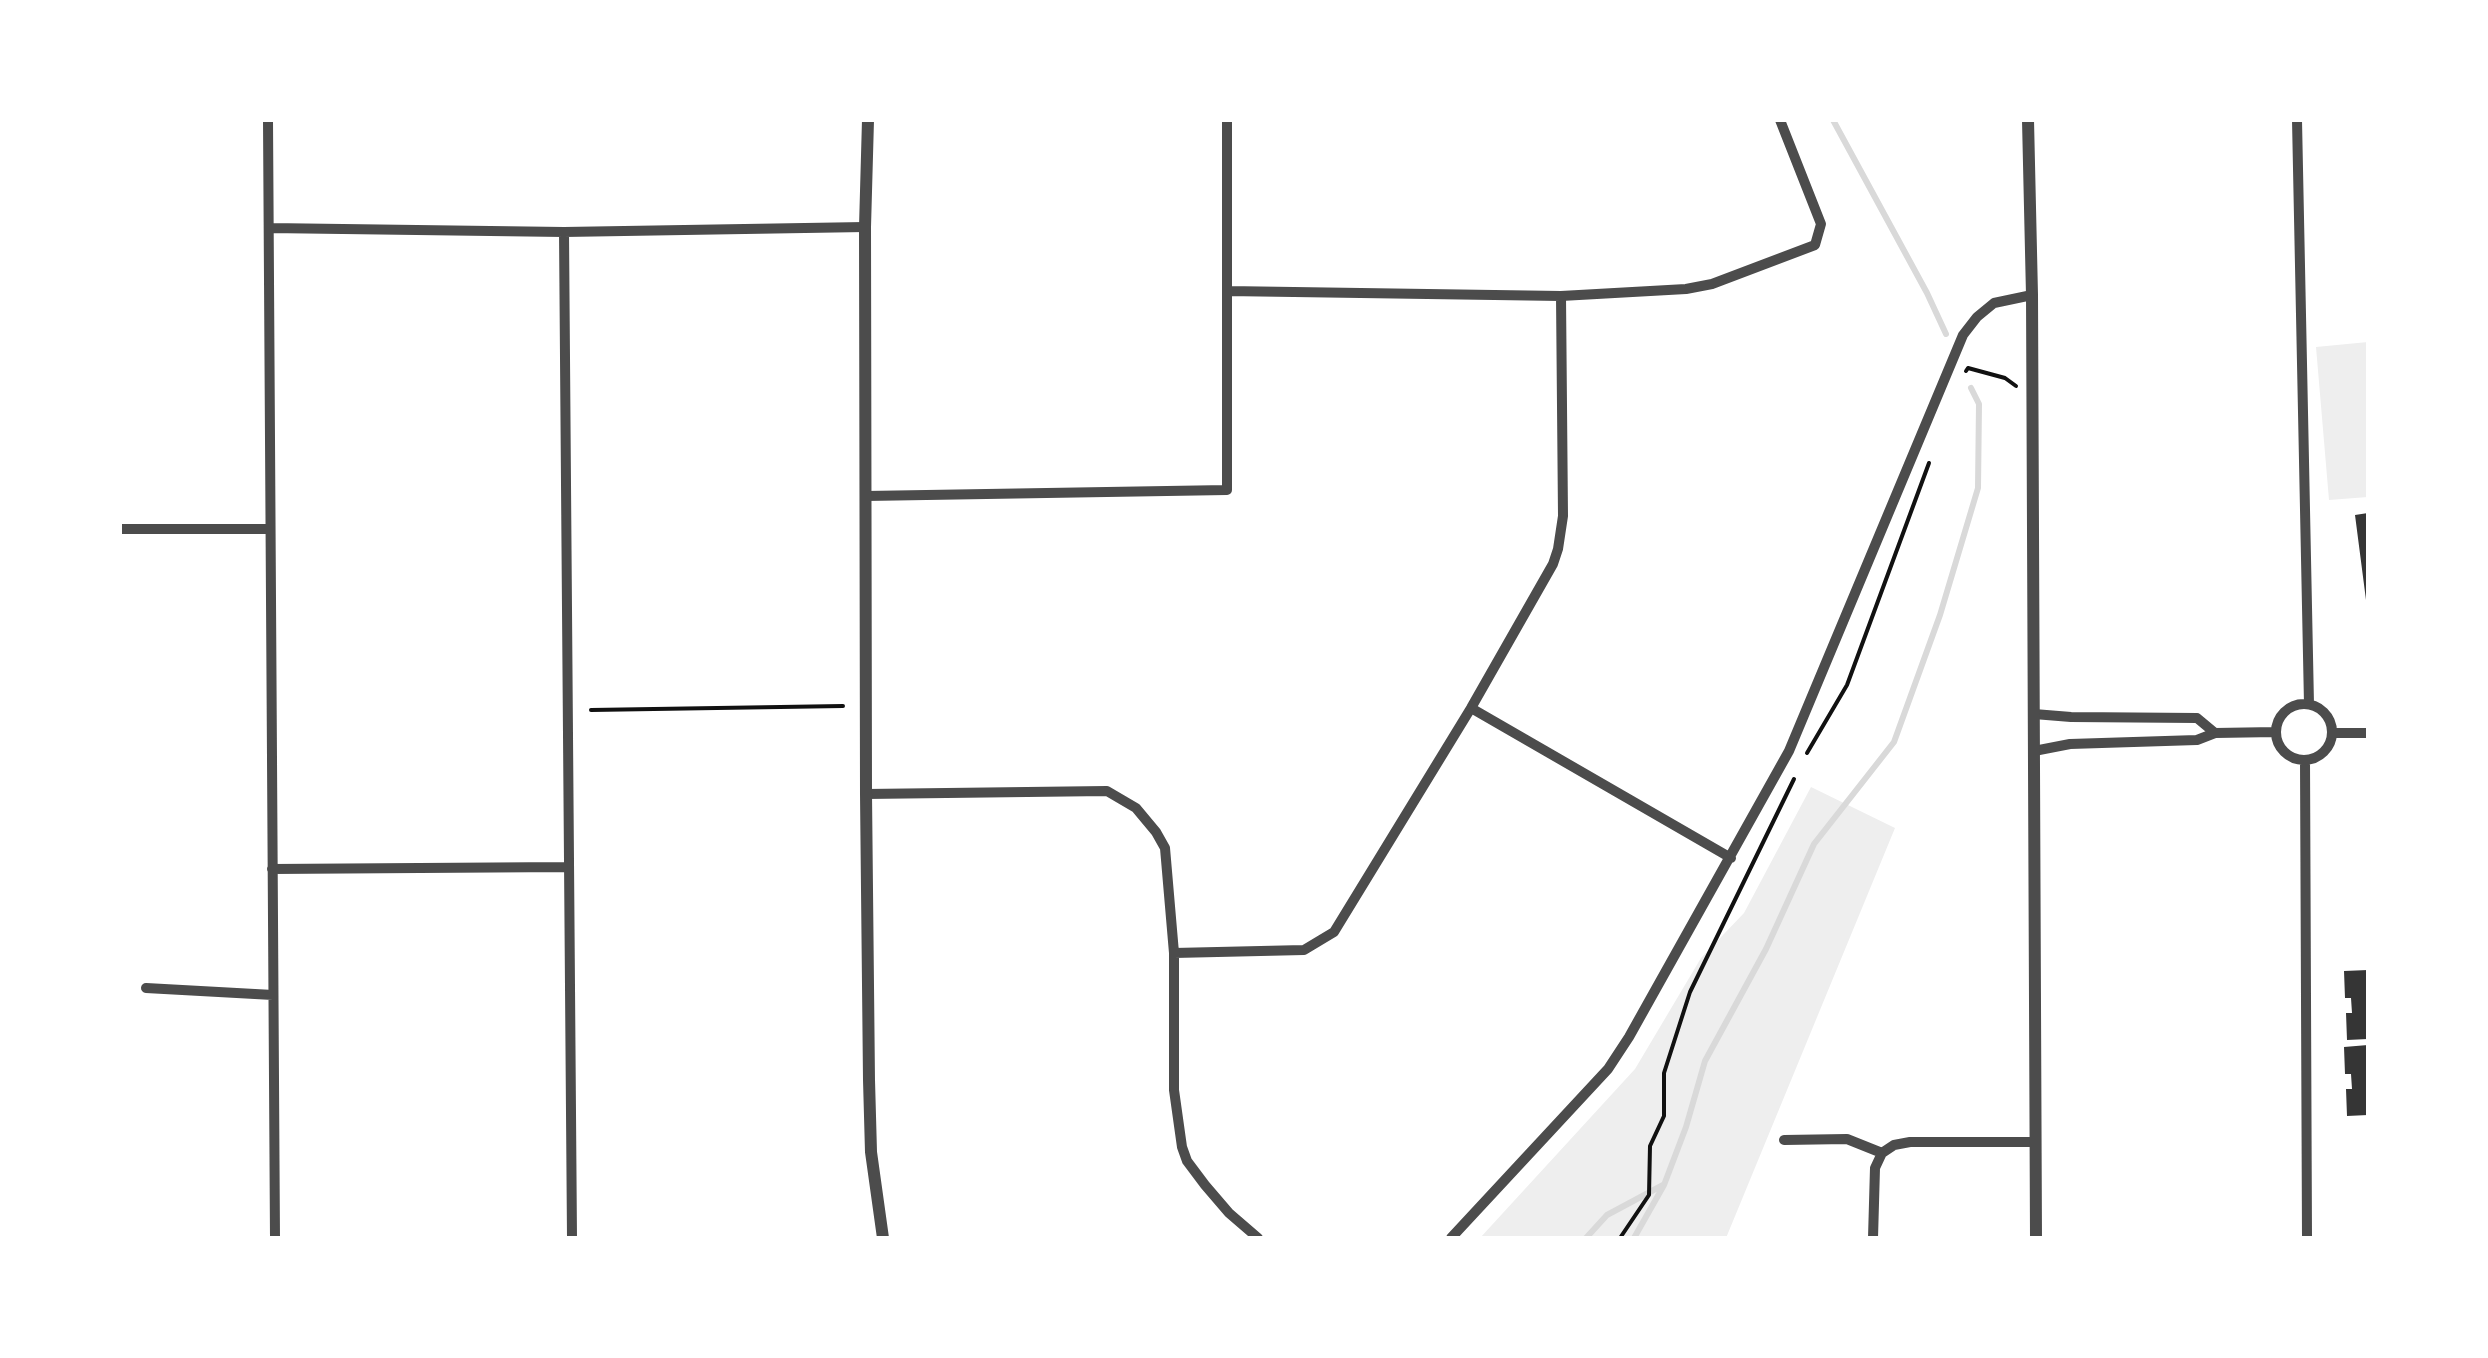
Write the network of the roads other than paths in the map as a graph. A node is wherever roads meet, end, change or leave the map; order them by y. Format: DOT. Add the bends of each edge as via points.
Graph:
graph roads {
  1 [pos="268,120"];
  2 [pos="868,120"];
  3 [pos="1227,120"];
  4 [pos="1780,120"];
  5 [pos="2028,120"];
  6 [pos="2297,120"];
  7 [pos="865,227"];
  8 [pos="268,228"];
  9 [pos="564,232"];
  10 [pos="1226,291"];
  11 [pos="2032,295"];
  12 [pos="1561,296"];
  13 [pos="866,496"];
  14 [pos="120,529"];
  15 [pos="270,530"];
  16 [pos="2308,704"];
  17 [pos="1471,708"];
  18 [pos="2034,714"];
  19 [pos="2276,732"];
  20 [pos="2214,733"];
  21 [pos="2332,733"];
  22 [pos="2368,733"];
  23 [pos="2034,751"];
  24 [pos="2305,761"];
  25 [pos="866,794"];
  26 [pos="1732,858"];
  27 [pos="567,867"];
  28 [pos="272,869"];
  29 [pos="1174,953"];
  30 [pos="146,988"];
  31 [pos="273,995"];
  32 [pos="1784,1140"];
  33 [pos="2036,1142"];
  34 [pos="1882,1153"];
  35 [pos="275,1238"];
  36 [pos="572,1238"];
  37 [pos="883,1238"];
  38 [pos="1258,1238"];
  39 [pos="1452,1238"];
  40 [pos="1874,1238"];
  41 [pos="2036,1238"];
  42 [pos="2308,1238"];
  1 -- 8 [label="street"];
  2 -- 7 [label="street"];
  3 -- 10 [label="street"];
  4 -- 12 [label="street" via="1820,224 1815,245 1686,289"];
  5 -- 11 [label="street"];
  6 -- 16 [label="street"];
  7 -- 9 [label="street"];
  7 -- 13 [label="street"];
  8 -- 9 [label="street"];
  8 -- 15 [label="street"];
  9 -- 27 [label="street"];
  10 -- 12 [label="street"];
  10 -- 13 [label="street" via="1227,490"];
  11 -- 18 [label="street"];
  11 -- 26 [label="street" via="1994,303 1963,335 1789,751"];
  12 -- 17 [label="street" via="1558,548"];
  13 -- 25 [label="street"];
  14 -- 15 [label="street"];
  15 -- 28 [label="street"];
  16 -- 19 [label="street" via="2287,709"];
  16 -- 21 [label="street" via="2327,716"];
  17 -- 26 [label="street"];
  17 -- 29 [label="street" via="1334,932 1304,950"];
  18 -- 20 [label="street" via="2197,718"];
  18 -- 23 [label="street"];
  19 -- 20 [label="street"];
  19 -- 24 [label="street" via="2280,748"];
  20 -- 23 [label="street" via="2196,740"];
  21 -- 22 [label="street"];
  21 -- 24 [label="street" via="2320,756"];
  23 -- 33 [label="street"];
  24 -- 42 [label="street"];
  25 -- 29 [label="street" via="1106,791 1122,799 1164,848"];
  25 -- 37 [label="street" via="871,1152"];
  26 -- 39 [label="street" via="1608,1068"];
  27 -- 28 [label="street"];
  27 -- 36 [label="street"];
  28 -- 31 [label="street"];
  29 -- 38 [label="street" via="1174,1090 1182,1147 1205,1185"];
  30 -- 31 [label="street"];
  31 -- 35 [label="street"];
  32 -- 34 [label="street" via="1847,1139"];
  33 -- 34 [label="street" via="1910,1142"];
  33 -- 41 [label="street"];
  34 -- 40 [label="street" via="1875,1168"];
}
